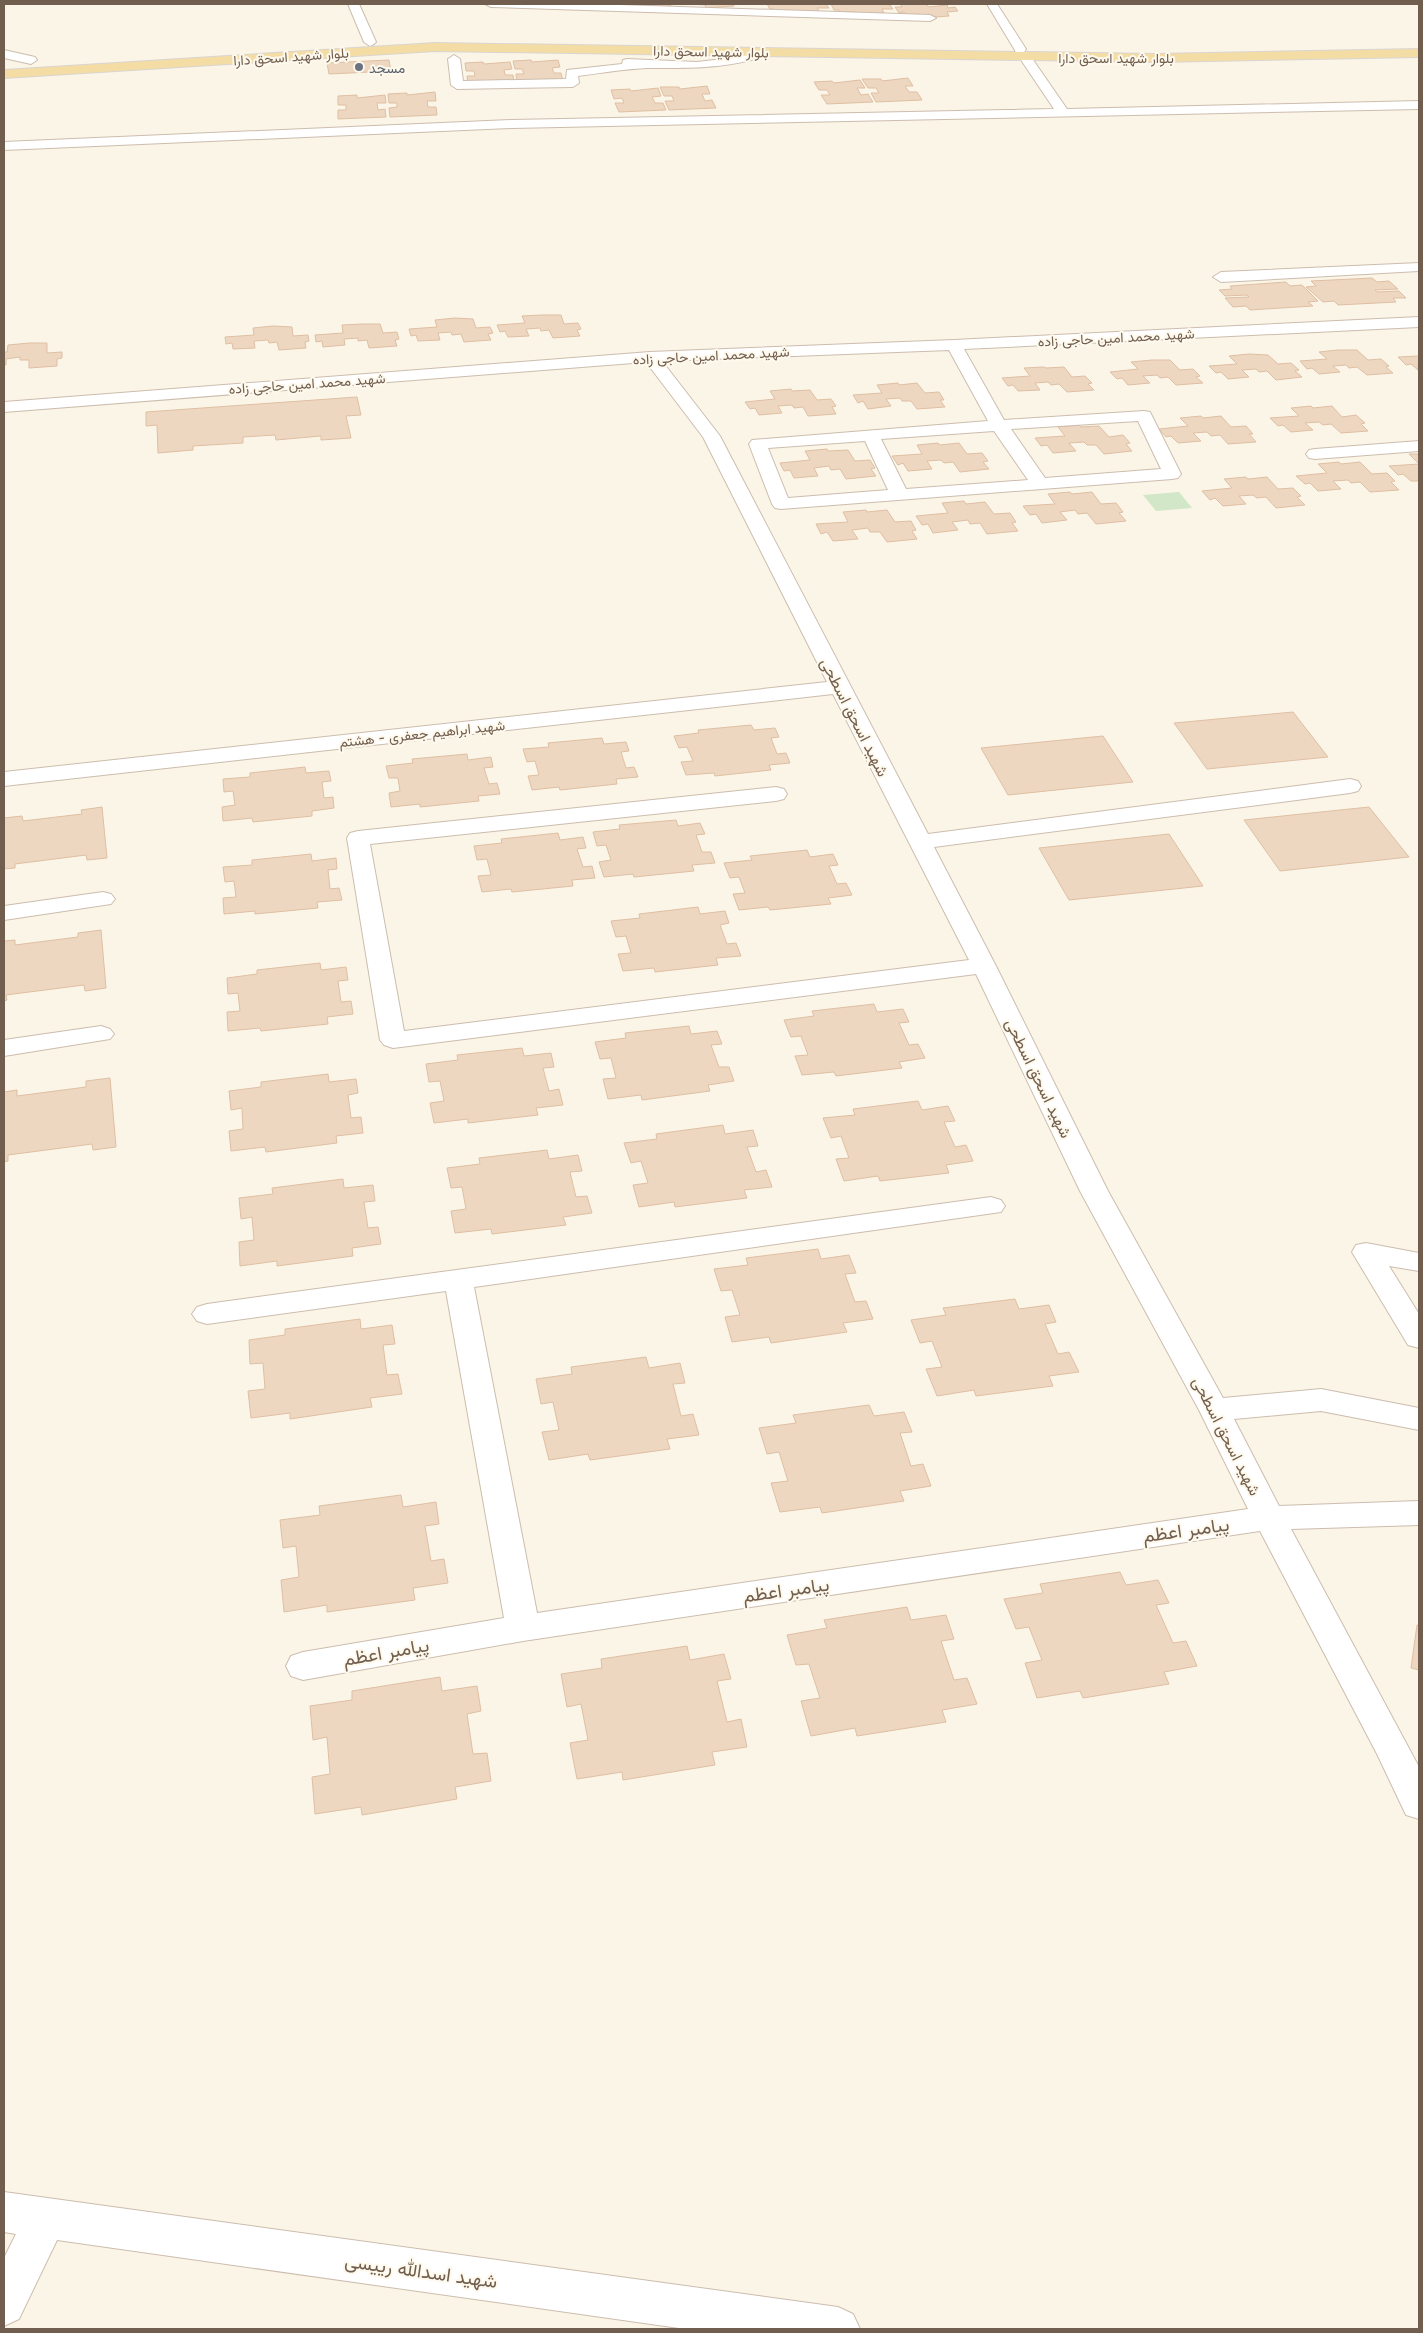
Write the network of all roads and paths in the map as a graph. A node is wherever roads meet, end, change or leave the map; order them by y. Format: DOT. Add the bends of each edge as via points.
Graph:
graph roads {
  1 [pos="353,4"];
  2 [pos="491,4"];
  3 [pos="992,4"];
  4 [pos="750,9"];
  5 [pos="930,18"];
  6 [pos="370,42"];
  7 [pos="1419,44"];
  8 [pos="649,46"];
  9 [pos="578,49"];
  10 [pos="766,52"];
  11 [pos="1023,53"];
  12 [pos="1419,53"];
  13 [pos="4,54"];
  14 [pos="454,59"];
  15 [pos="31,60"];
  16 [pos="4,62"];
  17 [pos="645,65"];
  18 [pos="4,74"];
  19 [pos="1419,105"];
  20 [pos="1063,112"];
  21 [pos="4,146"];
  22 [pos="1419,267"];
  23 [pos="1221,276"];
  24 [pos="1419,322"];
  25 [pos="954,345"];
  26 [pos="650,357"];
  27 [pos="4,406"];
  28 [pos="1000,425"];
  29 [pos="871,436"];
  30 [pos="1419,446"];
  31 [pos="1316,454"];
  32 [pos="1040,484"];
  33 [pos="899,494"];
  34 [pos="840,687"];
  35 [pos="4,779"];
  36 [pos="1350,786"];
  37 [pos="776,794"];
  38 [pos="920,842"];
  39 [pos="103,900"];
  40 [pos="4,913"];
  41 [pos="984,966"];
  42 [pos="101,1034"];
  43 [pos="4,1048"];
  44 [pos="991,1206"];
  45 [pos="1419,1262"];
  46 [pos="458,1279"];
  47 [pos="207,1314"];
  48 [pos="1419,1338"];
  49 [pos="1214,1410"];
  50 [pos="1419,1418"];
  51 [pos="1419,1513"];
  52 [pos="1269,1518"];
  53 [pos="523,1628"];
  54 [pos="303,1666"];
  55 [pos="1419,1804"];
  56 [pos="4,2212"];
  57 [pos="46,2218"];
  58 [pos="4,2304"];
  59 [pos="838,2329"];
  1 -- 6 [label="street"];
  2 -- 4 [label="street"];
  3 -- 11 [label="street"];
  4 -- 5 [label="street"];
  6 -- 8 [label="main road, بلوار شهید اسحق دارا" via="458,38"];
  6 -- 15 [label="main road, بلوار شهید اسحق دارا"];
  7 -- 11 [label="main road, بلوار شهید اسحق دارا"];
  8 -- 9 [label="main road, بلوار شهید اسحق دارا"];
  8 -- 10 [label="main road, بلوار شهید اسحق دارا"];
  8 -- 11 [label="main road, بلوار شهید اسحق دارا"];
  9 -- 17 [label="street" via="604,59"];
  9 -- 18 [label="main road, بلوار شهید اسحق دارا" via="435,47"];
  10 -- 11 [label="main road, بلوار شهید اسحق دارا"];
  10 -- 17 [label="street" via="714,64"];
  11 -- 12 [label="main road, بلوار شهید اسحق دارا" via="1156,58"];
  11 -- 20 [label="street"];
  13 -- 15 [label="street"];
  14 -- 17 [label="street" via="458,85 573,83 571,73"];
  15 -- 16 [label="main road, بلوار شهید اسحق دارا"];
  19 -- 20 [label="street"];
  20 -- 21 [label="street" via="512,124"];
  22 -- 23 [label="street"];
  24 -- 25 [label="street, شهید محمد امین حاجی زاده"];
  25 -- 26 [label="street, شهید محمد امین حاجی زاده"];
  25 -- 28 [label="street"];
  26 -- 27 [label="street, شهید محمد امین حاجی زاده"];
  26 -- 34 [label="street, شهید اسحق اسطحی" via="711,436"];
  28 -- 29 [label="street"];
  28 -- 32 [label="street"];
  28 -- 32 [label="street" via="1144,416 1172,474"];
  29 -- 33 [label="street"];
  29 -- 33 [label="street" via="758,444 781,504"];
  30 -- 31 [label="street"];
  32 -- 33 [label="street"];
  34 -- 35 [label="street, شهید ابراهیم جعفری - هشتم"];
  34 -- 38 [label="street, شهید اسحق اسطحی"];
  36 -- 38 [label="street"];
  37 -- 41 [label="street" via="358,838 393,1040"];
  38 -- 41 [label="street, شهید اسحق اسطحی"];
  39 -- 40 [label="street"];
  41 -- 49 [label="street, شهید اسحق اسطحی" via="1094,1191"];
  42 -- 43 [label="street"];
  44 -- 46 [label="street"];
  45 -- 48 [label="street" via="1366,1252"];
  46 -- 47 [label="street"];
  46 -- 53 [label="street"];
  49 -- 50 [label="street" via="1321,1400"];
  49 -- 52 [label="street, شهید اسحق اسطحی"];
  51 -- 52 [label="street, پیامبر اعظم"];
  52 -- 53 [label="street, پیامبر اعظم"];
  52 -- 55 [label="street, شهید اسحق اسطحی"];
  53 -- 54 [label="street, پیامبر اعظم"];
  56 -- 57 [label="street, شهید اسدالله رییسی"];
  57 -- 58 [label="street"];
  57 -- 59 [label="street, شهید اسدالله رییسی"];
}
